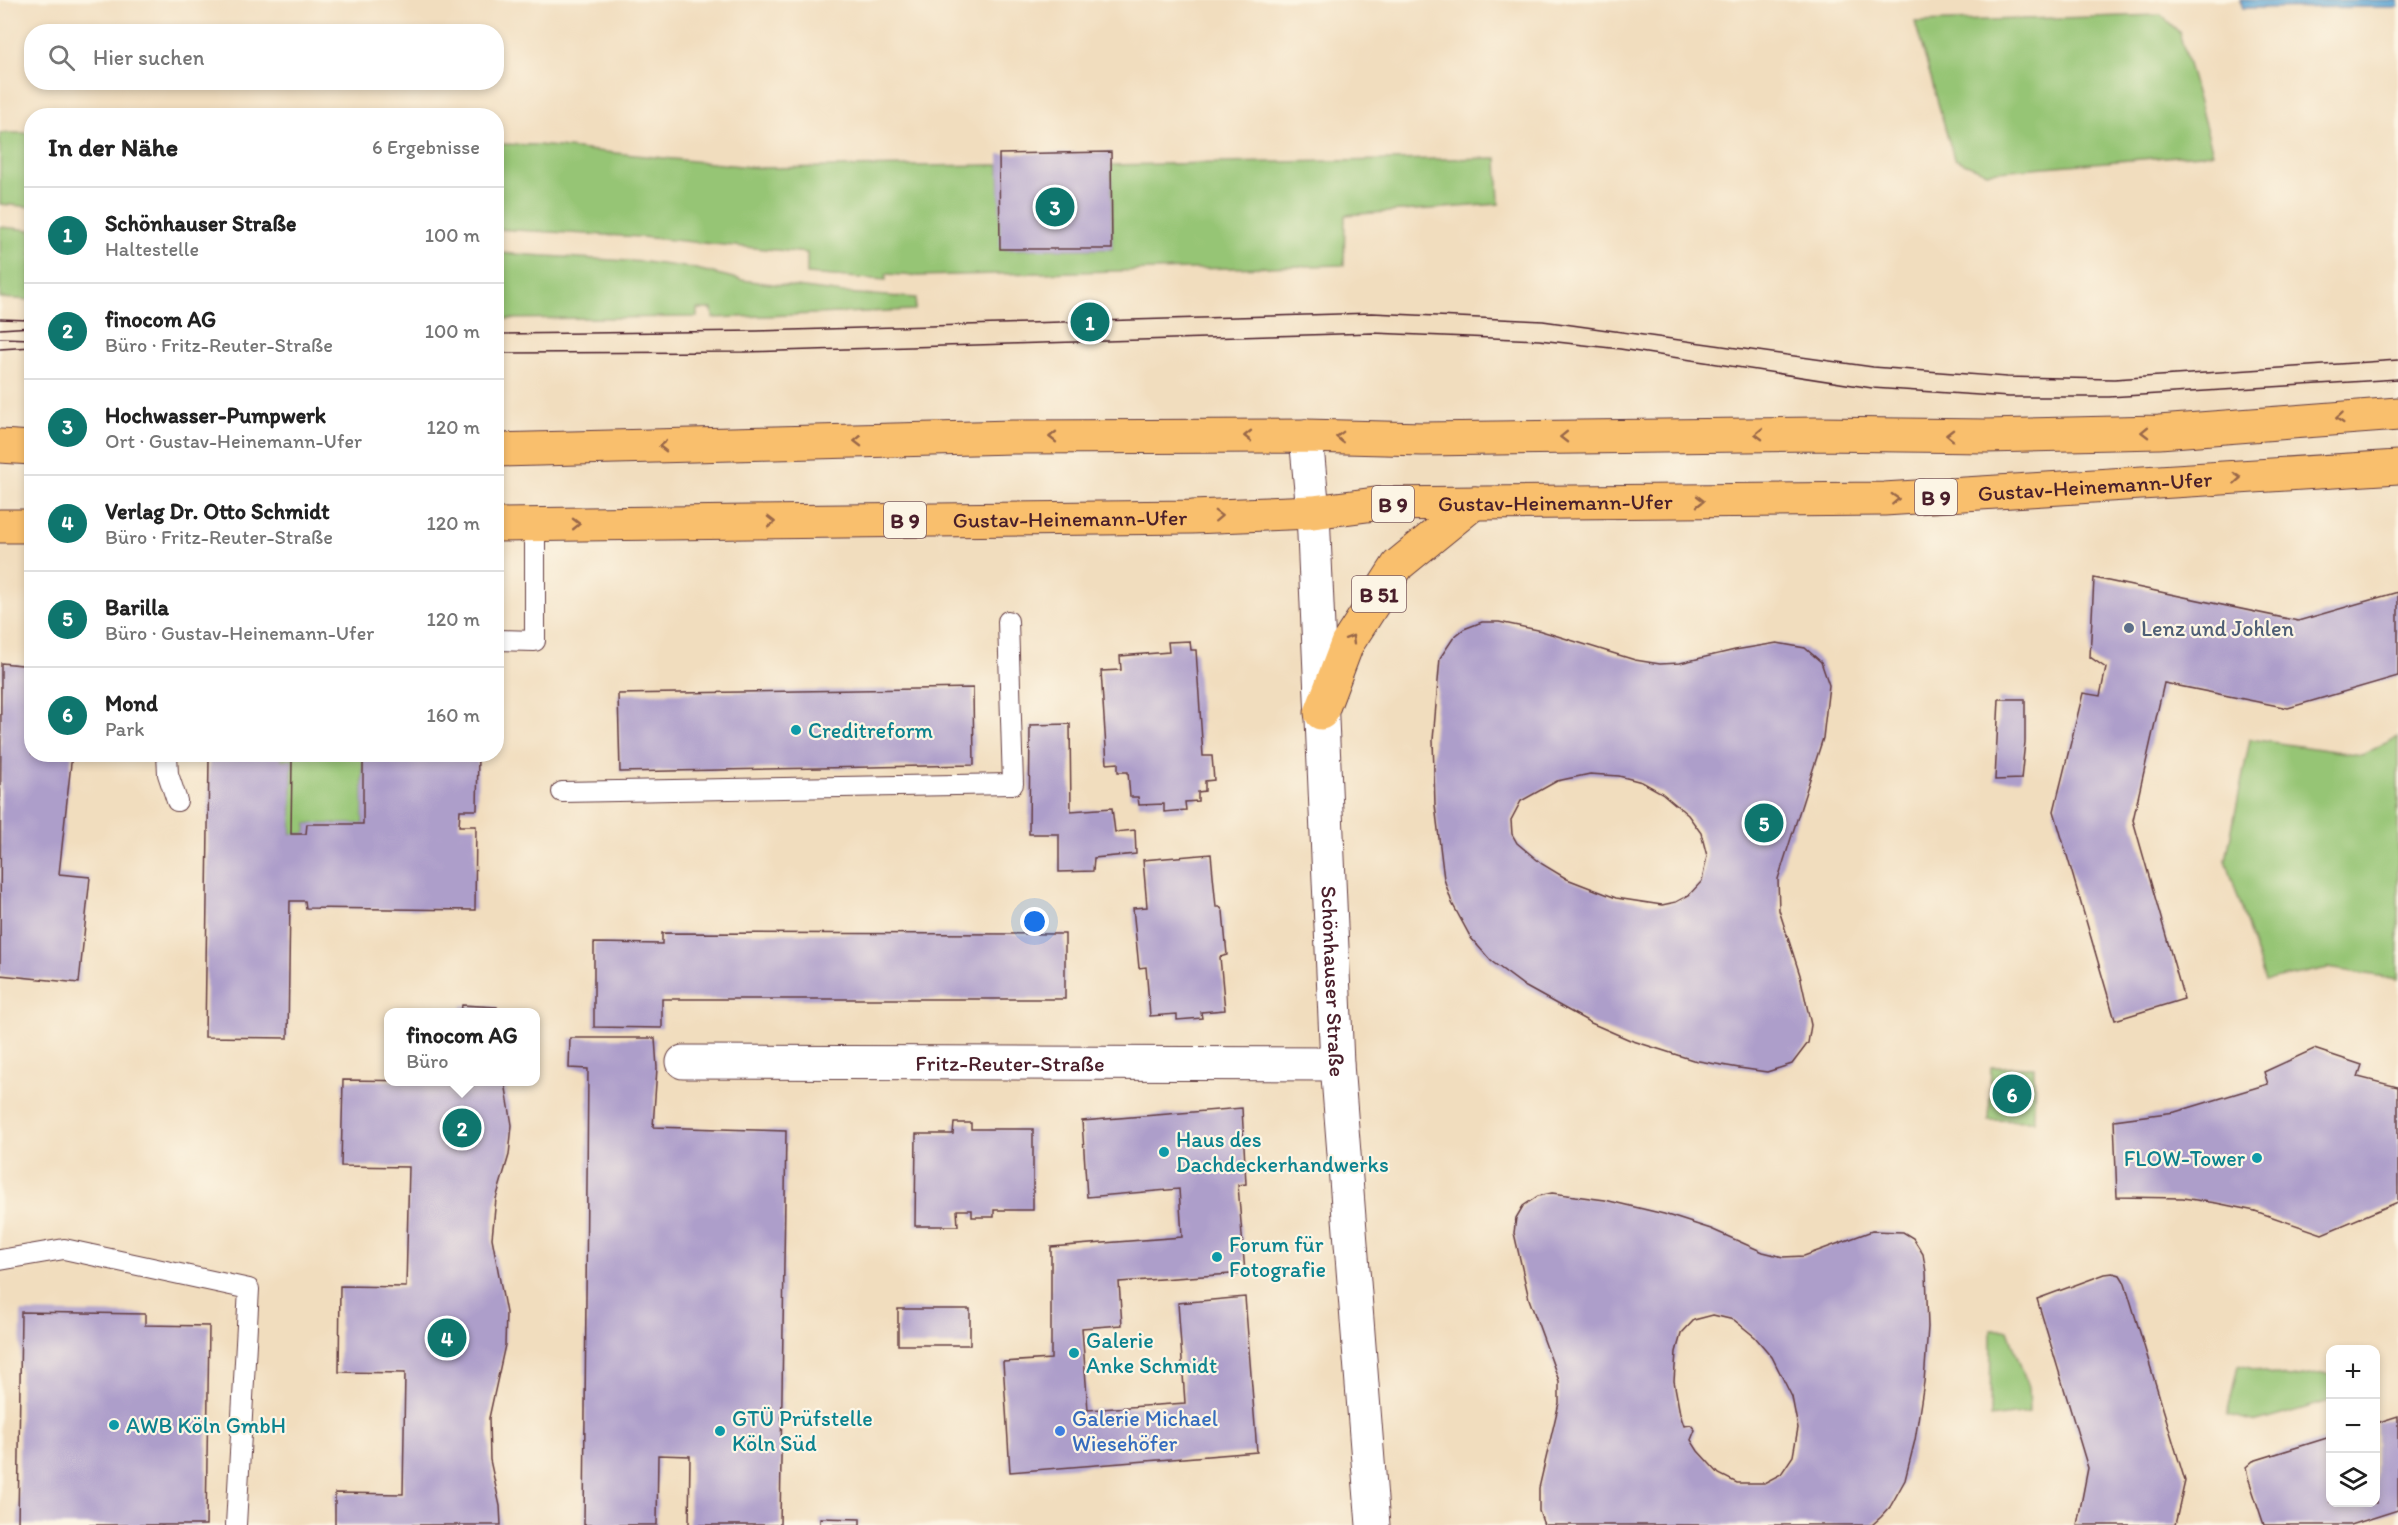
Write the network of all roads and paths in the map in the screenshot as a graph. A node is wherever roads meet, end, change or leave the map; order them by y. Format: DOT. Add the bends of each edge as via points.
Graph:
graph roads {
  1 [pos="2398,414"];
  2 [pos="1306,436"];
  3 [pos="0,446"];
  4 [pos="24,448"];
  5 [pos="504,450"];
  6 [pos="2398,467"];
  7 [pos="1474,503"];
  8 [pos="1313,512"];
  9 [pos="504,525"];
  10 [pos="535,525"];
  11 [pos="0,526"];
  12 [pos="24,526"];
  13 [pos="1008,621"];
  14 [pos="504,640"];
  15 [pos="1321,713"];
  16 [pos="167,762"];
  17 [pos="562,792"];
  18 [pos="177,801"];
  19 [pos="683,1062"];
  20 [pos="1337,1064"];
  21 [pos="0,1260"];
  22 [pos="236,1525"];
  23 [pos="1373,1525"];
  1 -- 2 [label="main road, one-way" via="2159,432 1423,439"];
  2 -- 5 [label="main road, one-way" via="1012,437"];
  2 -- 8 [label="street, Schönhauser Straße"];
  3 -- 4 [label="main road"];
  7 -- 6 [label="main road, Gustav-Heinemann-Ufer / B 9, one-way" via="1884,500"];
  7 -- 8 [label="main road, Gustav-Heinemann-Ufer / B 9" via="1375,504"];
  15 -- 7 [label="main road, B 51, one-way" via="1347,644 1398,565"];
  10 -- 8 [label="main road, Gustav-Heinemann-Ufer / B 9, one-way"];
  8 -- 15 [label="street, Schönhauser Straße"];
  9 -- 10 [label="main road, Gustav-Heinemann-Ufer / B 9"];
  10 -- 14 [label="lane" via="535,641"];
  11 -- 12 [label="main road"];
  13 -- 17 [label="lane" via="1013,784"];
  15 -- 20 [label="street, Schönhauser Straße"];
  16 -- 18 [label="lane"];
  19 -- 20 [label="street, Fritz-Reuter-Straße"];
  20 -- 23 [label="street, Schönhauser Straße"];
  21 -- 22 [label="lane" via="64,1249 249,1289"];
}
